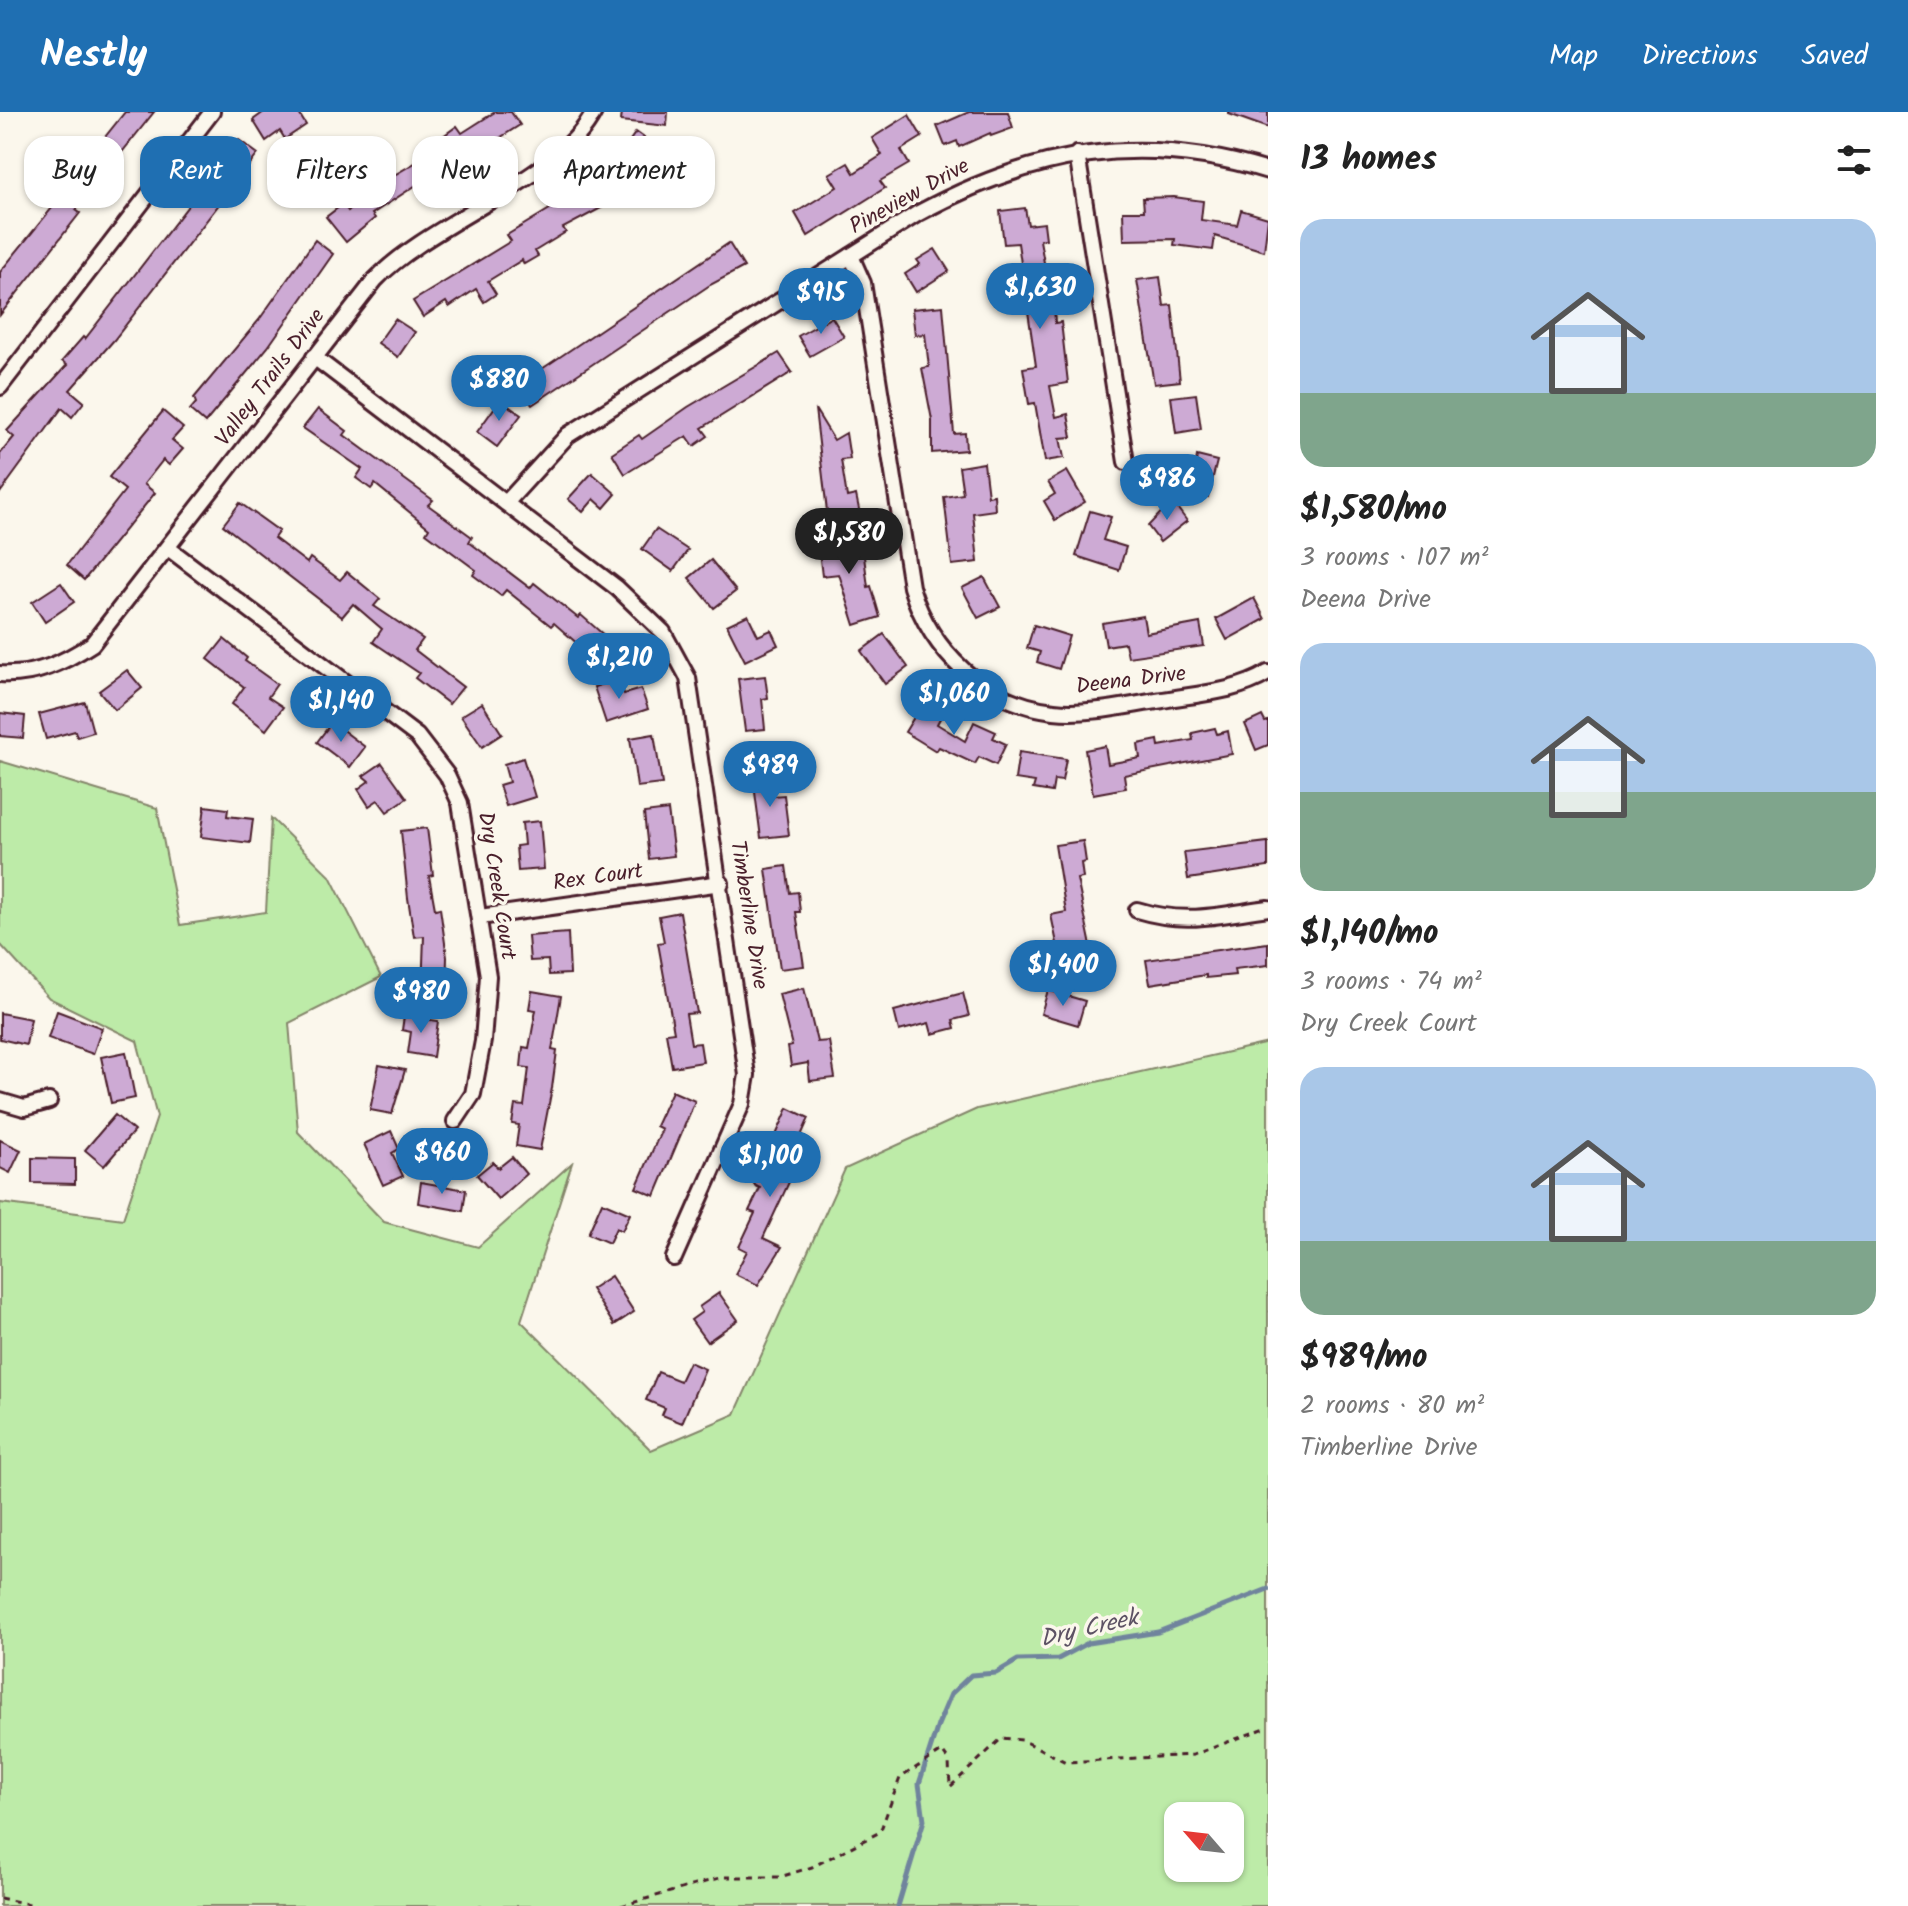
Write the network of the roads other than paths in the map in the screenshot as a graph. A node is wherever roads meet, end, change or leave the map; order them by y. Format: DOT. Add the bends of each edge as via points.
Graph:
graph roads {
  1 [pos="212,112"];
  2 [pos="594,112"];
  3 [pos="1077,154"];
  4 [pos="1268,171"];
  5 [pos="851,256"];
  6 [pos="314,357"];
  7 [pos="0,387"];
  8 [pos="1126,462"];
  9 [pos="506,503"];
  10 [pos="168,548"];
  11 [pos="1268,673"];
  12 [pos="0,674"];
  13 [pos="721,883"];
  14 [pos="1268,908"];
  15 [pos="1137,910"];
  16 [pos="480,917"];
  17 [pos="0,1101"];
  18 [pos="49,1101"];
  19 [pos="455,1121"];
  20 [pos="674,1258"];
  1 -- 7 [label="street"];
  2 -- 6 [label="street, Valley Trails Drive" via="562,153 389,265"];
  3 -- 4 [label="street, Pineview Drive" via="1155,149"];
  3 -- 5 [label="street, Pineview Drive" via="1020,167 961,190"];
  3 -- 8 [label="street"];
  5 -- 9 [label="street, Pineview Drive" via="568,435"];
  5 -- 11 [label="street, Deena Drive" via="863,283 911,587 926,625 965,674 994,692 1055,711 1219,691"];
  6 -- 9 [label="street, Timberline Drive"];
  6 -- 10 [label="street, Valley Trails Drive"];
  9 -- 13 [label="street, Timberline Drive" via="617,588 673,648 693,695"];
  10 -- 12 [label="street, Valley Trails Drive" via="92,644 34,673"];
  10 -- 16 [label="street, Dry Creek Court" via="417,736 447,775 460,803"];
  13 -- 16 [label="street, Rex Court"];
  13 -- 20 [label="street, Timberline Drive" via="747,1075 742,1104"];
  14 -- 15 [label="street" via="1168,920"];
  16 -- 19 [label="street, Dry Creek Court" via="488,984 483,1041 473,1094"];
  17 -- 18 [label="street" via="24,1108"];
}
